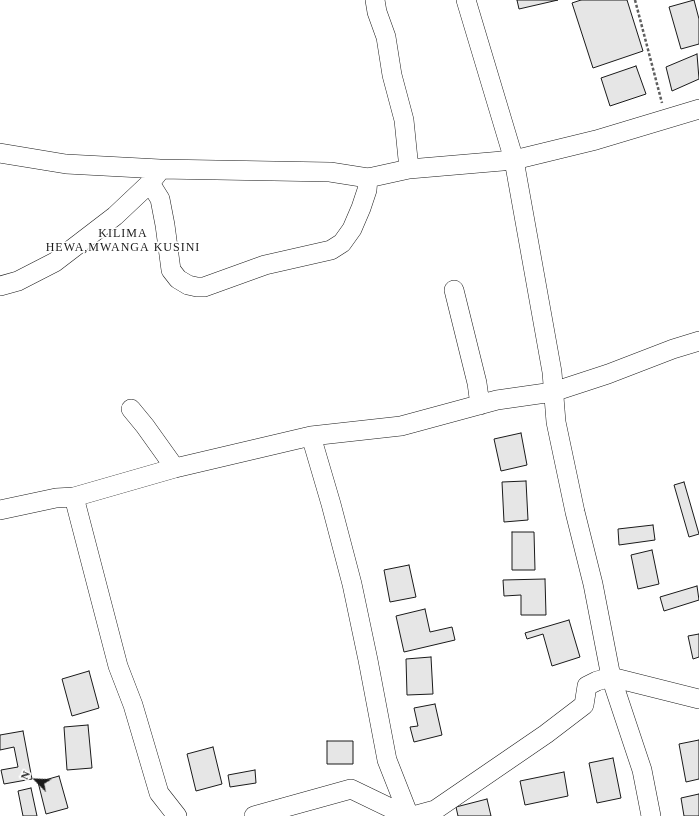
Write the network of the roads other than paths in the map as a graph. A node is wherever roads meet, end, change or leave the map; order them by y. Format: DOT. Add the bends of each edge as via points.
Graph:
graph roads {
  1 [pos="375,0"];
  2 [pos="466,0"];
  3 [pos="699,110"];
  4 [pos="0,153"];
  5 [pos="514,160"];
  6 [pos="409,169"];
  7 [pos="155,176"];
  8 [pos="368,178"];
  9 [pos="0,286"];
  10 [pos="454,290"];
  11 [pos="699,341"];
  12 [pos="553,392"];
  13 [pos="480,405"];
  14 [pos="131,409"];
  15 [pos="311,436"];
  16 [pos="175,468"];
  17 [pos="74,497"];
  18 [pos="0,510"];
  19 [pos="611,677"];
  20 [pos="699,700"];
  21 [pos="177,816"];
  22 [pos="254,816"];
  23 [pos="408,816"];
  24 [pos="413,816"];
  25 [pos="651,816"];
  1 -- 6 [label="street" via="386,37 392,75 404,120"];
  2 -- 5 [label="street"];
  3 -- 5 [label="street" via="596,140"];
  4 -- 7 [label="street"];
  5 -- 6 [label="street"];
  5 -- 12 [label="street" via="552,372"];
  6 -- 8 [label="street"];
  7 -- 8 [label="street" via="330,172"];
  7 -- 8 [label="street" via="165,224 170,270 188,285 204,288 264,265 331,250 342,243 352,229 361,208"];
  7 -- 9 [label="street" via="115,216 55,262 18,281"];
  10 -- 13 [label="street"];
  11 -- 12 [label="street"];
  12 -- 13 [label="street"];
  12 -- 19 [label="street" via="556,422 593,584"];
  13 -- 15 [label="street" via="401,426"];
  14 -- 16 [label="street"];
  15 -- 16 [label="street"];
  15 -- 23 [label="street" via="352,584 387,760"];
  16 -- 17 [label="street"];
  17 -- 18 [label="street" via="56,498"];
  17 -- 21 [label="street" via="118,666 133,705 159,793"];
  19 -- 20 [label="street"];
  19 -- 24 [label="street" via="587,686 584,705 546,734 436,810"];
  19 -- 25 [label="street" via="642,770"];
  22 -- 23 [label="street" via="352,789"];
}
